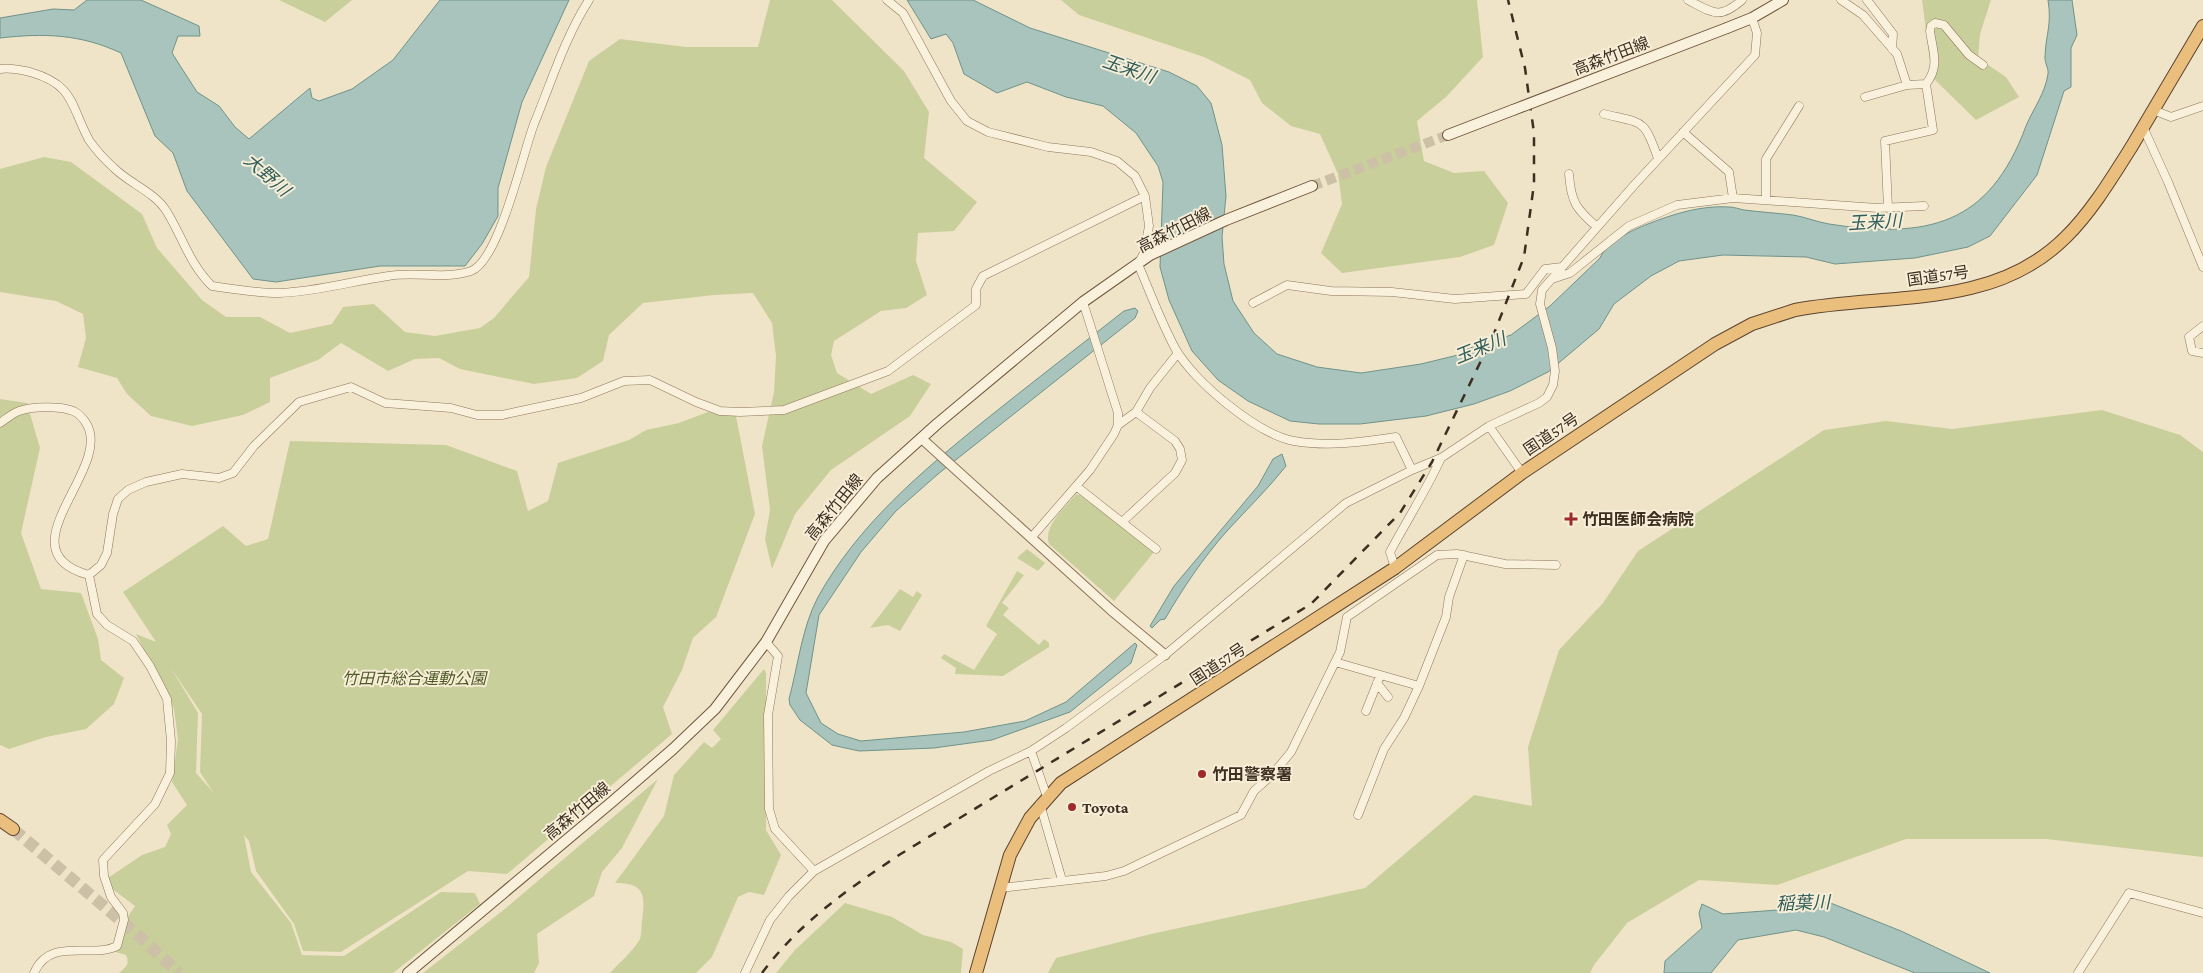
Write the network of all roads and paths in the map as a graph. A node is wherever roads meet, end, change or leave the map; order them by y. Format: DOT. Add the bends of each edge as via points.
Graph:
graph roads {
  1 [pos="589,0"];
  2 [pos="887,0"];
  3 [pos="1688,0"];
  4 [pos="1742,0"];
  5 [pos="1783,0"];
  6 [pos="1841,0"];
  7 [pos="1867,0"];
  8 [pos="1752,18"];
  9 [pos="2203,26"];
  10 [pos="1892,49"];
  11 [pos="1983,65"];
  12 [pos="0,69"];
  13 [pos="1926,84"];
  14 [pos="1907,86"];
  15 [pos="1865,98"];
  16 [pos="1799,106"];
  17 [pos="2203,106"];
  18 [pos="2152,110"];
  19 [pos="1604,114"];
  20 [pos="2143,127"];
  21 [pos="1683,132"];
  22 [pos="1448,135"];
  23 [pos="1658,158"];
  24 [pos="1569,174"];
  25 [pos="1312,186"];
  26 [pos="1144,196"];
  27 [pos="1733,198"];
  28 [pos="1766,198"];
  29 [pos="1924,206"];
  30 [pos="1888,208"];
  31 [pos="1597,227"];
  32 [pos="1138,264"];
  33 [pos="1562,267"];
  34 [pos="2203,267"];
  35 [pos="1552,279"];
  36 [pos="1084,302"];
  37 [pos="1253,303"];
  38 [pos="2203,326"];
  39 [pos="1178,353"];
  40 [pos="2203,353"];
  41 [pos="1136,412"];
  42 [pos="0,423"];
  43 [pos="1118,425"];
  44 [pos="1488,426"];
  45 [pos="921,438"];
  46 [pos="1441,458"];
  47 [pos="1412,470"];
  48 [pos="1522,473"];
  49 [pos="1076,486"];
  50 [pos="1122,522"];
  51 [pos="1031,538"];
  52 [pos="1156,548"];
  53 [pos="1464,555"];
  54 [pos="1556,565"];
  55 [pos="1395,568"];
  56 [pos="89,575"];
  57 [pos="766,642"];
  58 [pos="1165,655"];
  59 [pos="1335,662"];
  60 [pos="1378,680"];
  61 [pos="1419,686"];
  62 [pos="1388,697"];
  63 [pos="1366,711"];
  64 [pos="1031,751"];
  65 [pos="1044,801"];
  66 [pos="1358,815"];
  67 [pos="0,820"];
  68 [pos="12,829"];
  69 [pos="814,871"];
  70 [pos="1062,880"];
  71 [pos="1000,888"];
  72 [pos="2203,913"];
  73 [pos="34,973"];
  74 [pos="408,973"];
  75 [pos="745,973"];
  76 [pos="976,973"];
  77 [pos="2078,973"];
  1 -- 12 [label="street" via="577,19 484,260 472,271 458,274 390,275 279,293 212,286 194,266 166,210 116,171 98,152 63,88 44,76 23,70"];
  2 -- 26 [label="street" via="903,13 951,102 967,121 988,132 1117,160 1135,176"];
  3 -- 4 [label="street" via="1713,13 1722,13"];
  5 -- 8 [label="main road, 高森竹田線"];
  6 -- 10 [label="street" via="1863,14"];
  7 -- 10 [label="street" via="1894,34"];
  8 -- 21 [label="street" via="1758,33 1755,55"];
  8 -- 22 [label="main road, 高森竹田線, bridge"];
  9 -- 18 [label="highway, 国道57号"];
  10 -- 14 [label="street" via="1897,54"];
  11 -- 13 [label="street" via="1969,55 1944,25 1935,23 1930,32 1934,74"];
  13 -- 14 [label="street"];
  13 -- 30 [label="street" via="1933,130 1885,141"];
  14 -- 15 [label="street"];
  16 -- 28 [label="street" via="1766,159"];
  17 -- 18 [label="street" via="2172,117"];
  18 -- 20 [label="highway, 国道57号"];
  19 -- 23 [label="street" via="1640,123 1647,129"];
  20 -- 34 [label="street"];
  20 -- 48 [label="highway, 国道57号" via="2084,220 2052,250 2020,271 1954,292 1816,306 1752,324 1715,344"];
  21 -- 23 [label="street"];
  21 -- 27 [label="street" via="1728,172"];
  23 -- 31 [label="street"];
  24 -- 31 [label="street" via="1570,189 1578,210"];
  25 -- 32 [label="main road, 高森竹田線" via="1245,212 1150,255"];
  26 -- 32 [label="street" via="1149,226 1144,253"];
  26 -- 56 [label="street" via="983,276 976,289 976,305 888,372 784,410 720,410 650,380 624,381 581,398 502,415 477,415 451,408 385,403 351,387 299,402 254,446 233,473 219,478 182,474 146,482 128,490 118,499 107,553 101,565"];
  27 -- 28 [label="street"];
  27 -- 35 [label="street" via="1677,205 1629,226 1570,273"];
  28 -- 30 [label="street"];
  29 -- 30 [label="street"];
  31 -- 33 [label="street"];
  32 -- 36 [label="main road, 高森竹田線"];
  32 -- 39 [label="street"];
  33 -- 35 [label="street"];
  33 -- 37 [label="street" via="1545,269 1526,294 1510,296 1456,299 1286,285"];
  35 -- 44 [label="street" via="1542,290 1540,304 1552,348 1553,385 1547,397 1539,403"];
  36 -- 43 [label="street" via="1118,413"];
  36 -- 45 [label="main road, 高森竹田線"];
  38 -- 40 [label="street" via="2190,338 2192,351"];
  39 -- 41 [label="street" via="1150,388"];
  39 -- 47 [label="street" via="1228,404 1268,431 1292,441 1312,443 1357,443 1396,437"];
  41 -- 43 [label="street"];
  41 -- 50 [label="street" via="1175,441 1182,460 1175,473"];
  42 -- 56 [label="street" via="19,411 52,408 73,410 90,429 91,439 80,470 54,520 48,546 64,566"];
  43 -- 49 [label="street"];
  44 -- 46 [label="street"];
  44 -- 48 [label="street"];
  45 -- 51 [label="street"];
  45 -- 57 [label="main road, 高森竹田線" via="877,478 824,541"];
  46 -- 47 [label="street"];
  46 -- 55 [label="street" via="1428,488 1390,552"];
  47 -- 58 [label="street" via="1346,503"];
  48 -- 55 [label="highway, 国道57号"];
  49 -- 50 [label="street"];
  49 -- 51 [label="street"];
  50 -- 52 [label="street"];
  51 -- 58 [label="street"];
  53 -- 54 [label="street" via="1506,564"];
  53 -- 59 [label="street" via="1437,555 1347,617"];
  53 -- 61 [label="street" via="1449,597 1446,617"];
  55 -- 65 [label="highway, 国道57号" via="1079,770"];
  56 -- 73 [label="street" via="97,614 107,625 133,641 167,699 170,773 155,804 103,860 111,897 123,913 117,946 107,952 74,949 53,954"];
  57 -- 69 [label="street" via="778,656 768,715 769,809 775,828"];
  57 -- 74 [label="main road, 高森竹田線" via="726,696 673,749"];
  58 -- 64 [label="street"];
  59 -- 60 [label="street"];
  59 -- 70 [label="street" via="1291,752 1254,791 1241,816 1124,871"];
  60 -- 61 [label="street"];
  60 -- 62 [label="street"];
  60 -- 63 [label="street"];
  61 -- 66 [label="street" via="1384,749"];
  64 -- 65 [label="street"];
  64 -- 69 [label="street" via="989,771"];
  65 -- 70 [label="street"];
  65 -- 71 [label="highway, 国道57号" via="1020,835"];
  67 -- 68 [label="highway"];
  69 -- 75 [label="street" via="788,896 770,920"];
  70 -- 71 [label="street"];
  71 -- 76 [label="highway, 国道57号"];
  72 -- 77 [label="street" via="2129,894"];
}
